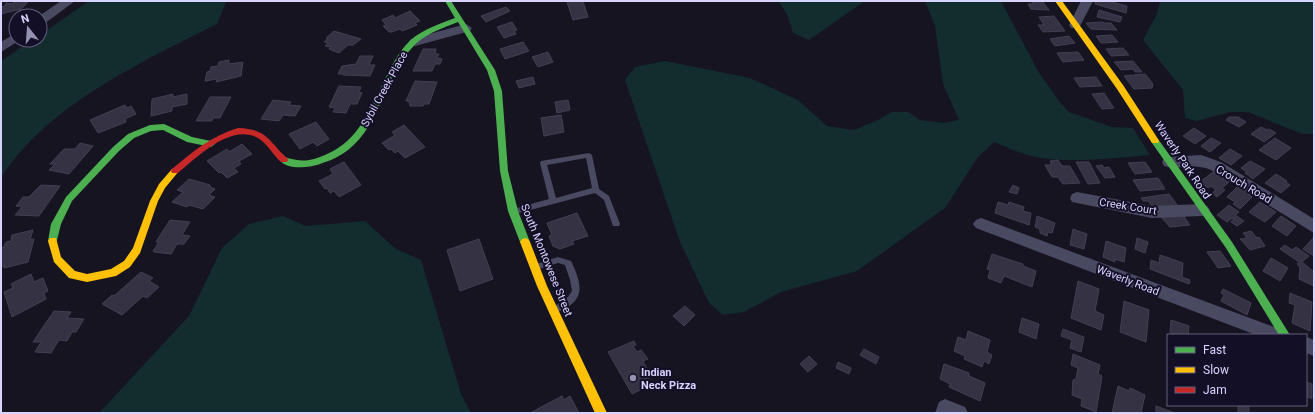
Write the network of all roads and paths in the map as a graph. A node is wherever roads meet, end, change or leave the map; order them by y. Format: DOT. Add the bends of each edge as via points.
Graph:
graph roads {
  1 [pos="69,1"];
  2 [pos="448,1"];
  3 [pos="1058,1"];
  4 [pos="1088,1"];
  5 [pos="48,15"];
  6 [pos="463,24"];
  7 [pos="1075,25"];
  8 [pos="414,42"];
  9 [pos="211,144"];
  10 [pos="1169,162"];
  11 [pos="596,190"];
  12 [pos="1077,198"];
  13 [pos="553,201"];
  14 [pos="1202,210"];
  15 [pos="513,211"];
  16 [pos="616,224"];
  17 [pos="981,224"];
  18 [pos="1314,227"];
  19 [pos="535,268"];
  20 [pos="553,311"];
  21 [pos="1273,334"];
  22 [pos="1284,334"];
  23 [pos="600,413"];
  24 [pos="944,413"];
  25 [pos="959,413"];
  1 -- 5 [label="street"];
  2 -- 6 [label="street, South Montowese Street"];
  3 -- 7 [label="street, Waverly Park Road"];
  4 -- 7 [label="street"];
  6 -- 8 [label="street, Sybil Creek Place"];
  6 -- 15 [label="street, South Montowese Street" via="491,70 498,91 504,171"];
  7 -- 10 [label="street, Waverly Park Road" via="1120,87"];
  8 -- 9 [label="street, Sybil Creek Place" via="398,60 368,123 342,149 318,162 295,165 280,157 266,139 255,132 241,131 222,136"];
  9 -- 9 [label="street, Sybil Creek Place" via="165,179 157,193 140,244 126,266 105,277 84,279 65,272 53,252 54,232 61,212 74,192 125,139 142,130 165,127 188,139"];
  10 -- 14 [label="street, Waverly Park Road"];
  10 -- 18 [label="street, Crouch Road" via="1201,160 1216,166"];
  11 -- 13 [label="lane"];
  11 -- 13 [label="lane" via="588,155 543,163"];
  11 -- 16 [label="lane" via="607,198"];
  12 -- 14 [label="street, Creek Court" via="1152,212"];
  13 -- 15 [label="lane"];
  14 -- 22 [label="street, Waverly Park Road" via="1229,245"];
  15 -- 19 [label="street, South Montowese Street"];
  17 -- 21 [label="street, Waverly Road"];
  19 -- 20 [label="street, South Montowese Street"];
  19 -- 20 [label="lane" via="558,260 568,262 577,288 573,300"];
  20 -- 23 [label="street, South Montowese Street"];
  24 -- 25 [label="street" via="945,408"];
}
